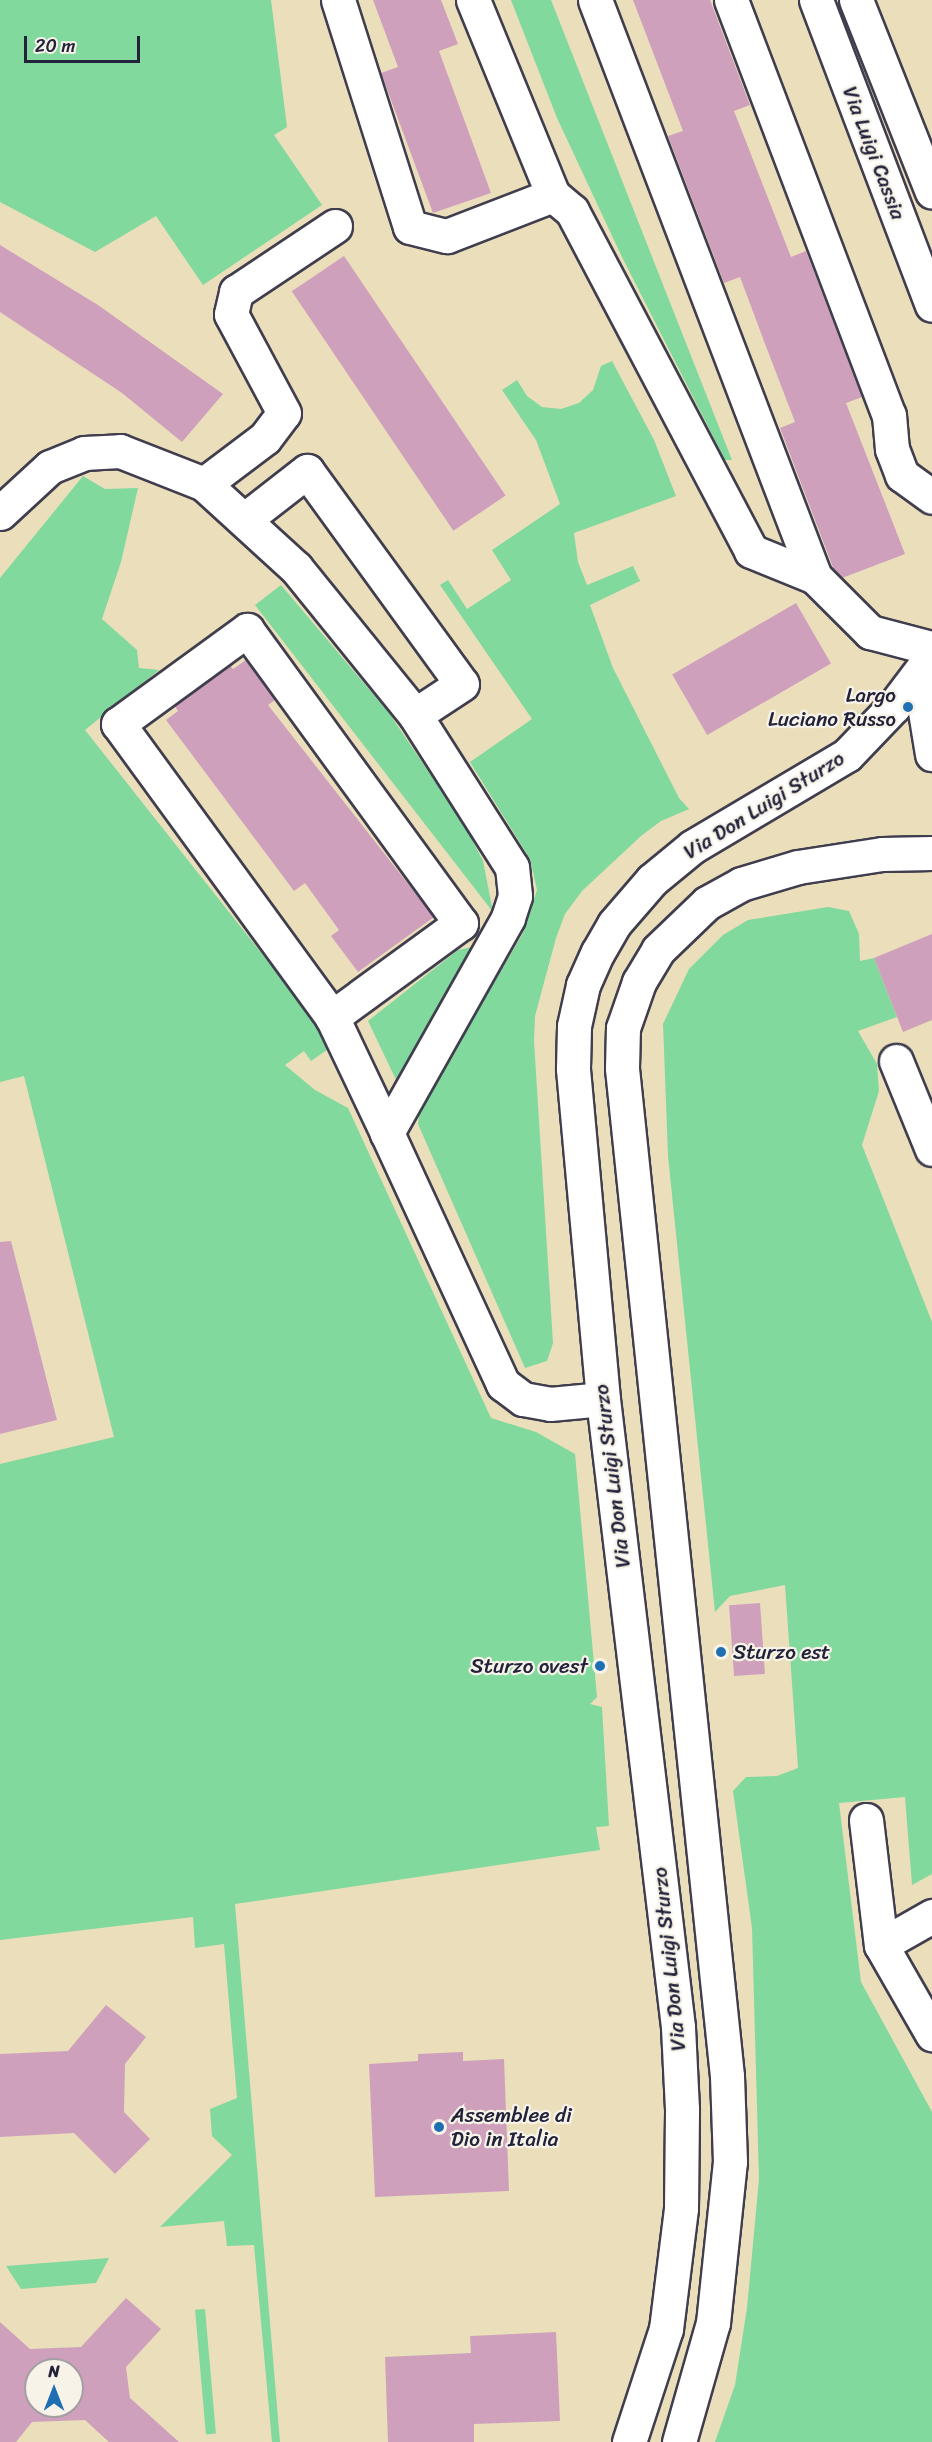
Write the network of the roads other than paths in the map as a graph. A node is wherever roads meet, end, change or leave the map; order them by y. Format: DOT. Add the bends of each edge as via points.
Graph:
graph roads {
  1 [pos="338,0"];
  2 [pos="474,0"];
  3 [pos="595,0"];
  4 [pos="730,0"];
  5 [pos="816,0"];
  6 [pos="856,0"];
  7 [pos="932,192"];
  8 [pos="553,195"];
  9 [pos="335,226"];
  10 [pos="932,305"];
  11 [pos="204,484"];
  12 [pos="932,496"];
  13 [pos="0,513"];
  14 [pos="244,520"];
  15 [pos="815,577"];
  16 [pos="930,652"];
  17 [pos="415,715"];
  18 [pos="932,754"];
  19 [pos="932,853"];
  20 [pos="332,1017"];
  21 [pos="896,1061"];
  22 [pos="387,1133"];
  23 [pos="932,1149"];
  24 [pos="603,1399"];
  25 [pos="867,1821"];
  26 [pos="932,1916"];
  27 [pos="881,1945"];
  28 [pos="932,2034"];
  29 [pos="629,2442"];
  30 [pos="679,2442"];
  1 -- 8 [label="street" via="410,226 447,236"];
  2 -- 8 [label="street"];
  3 -- 15 [label="street"];
  4 -- 12 [label="street" via="889,415 892,449 902,475"];
  5 -- 10 [label="street, Via Luigi Cassia"];
  6 -- 7 [label="street, Via Luigi Cassia"];
  8 -- 15 [label="street" via="572,211 752,550"];
  9 -- 11 [label="street" via="236,292 231,314 284,413 266,438"];
  11 -- 13 [label="street" via="120,451 84,453 50,467"];
  11 -- 14 [label="street"];
  14 -- 17 [label="street" via="296,568"];
  14 -- 17 [label="street" via="307,471 462,684"];
  15 -- 16 [label="street" via="870,632"];
  16 -- 18 [label="street" via="923,699"];
  16 -- 24 [label="street, Via Don Luigi Sturzo" via="894,706 847,755 692,847 652,880 614,924 598,952 579,1005 573,1068"];
  17 -- 22 [label="street" via="512,867 515,896 508,918"];
  19 -- 30 [label="street" via="882,855 798,867 741,884 707,903 658,950 639,982 623,1028 622,1068 727,2076 730,2162 713,2323"];
  20 -- 20 [label="street" via="118,724 247,630 461,923"];
  20 -- 22 [label="street"];
  21 -- 23 [label="street"];
  22 -- 24 [label="street" via="503,1384 523,1399 550,1404"];
  24 -- 29 [label="street, Via Don Luigi Sturzo" via="678,2027 682,2109 681,2208 666,2329"];
  25 -- 27 [label="street"];
  26 -- 27 [label="street"];
  27 -- 28 [label="street"];
}
